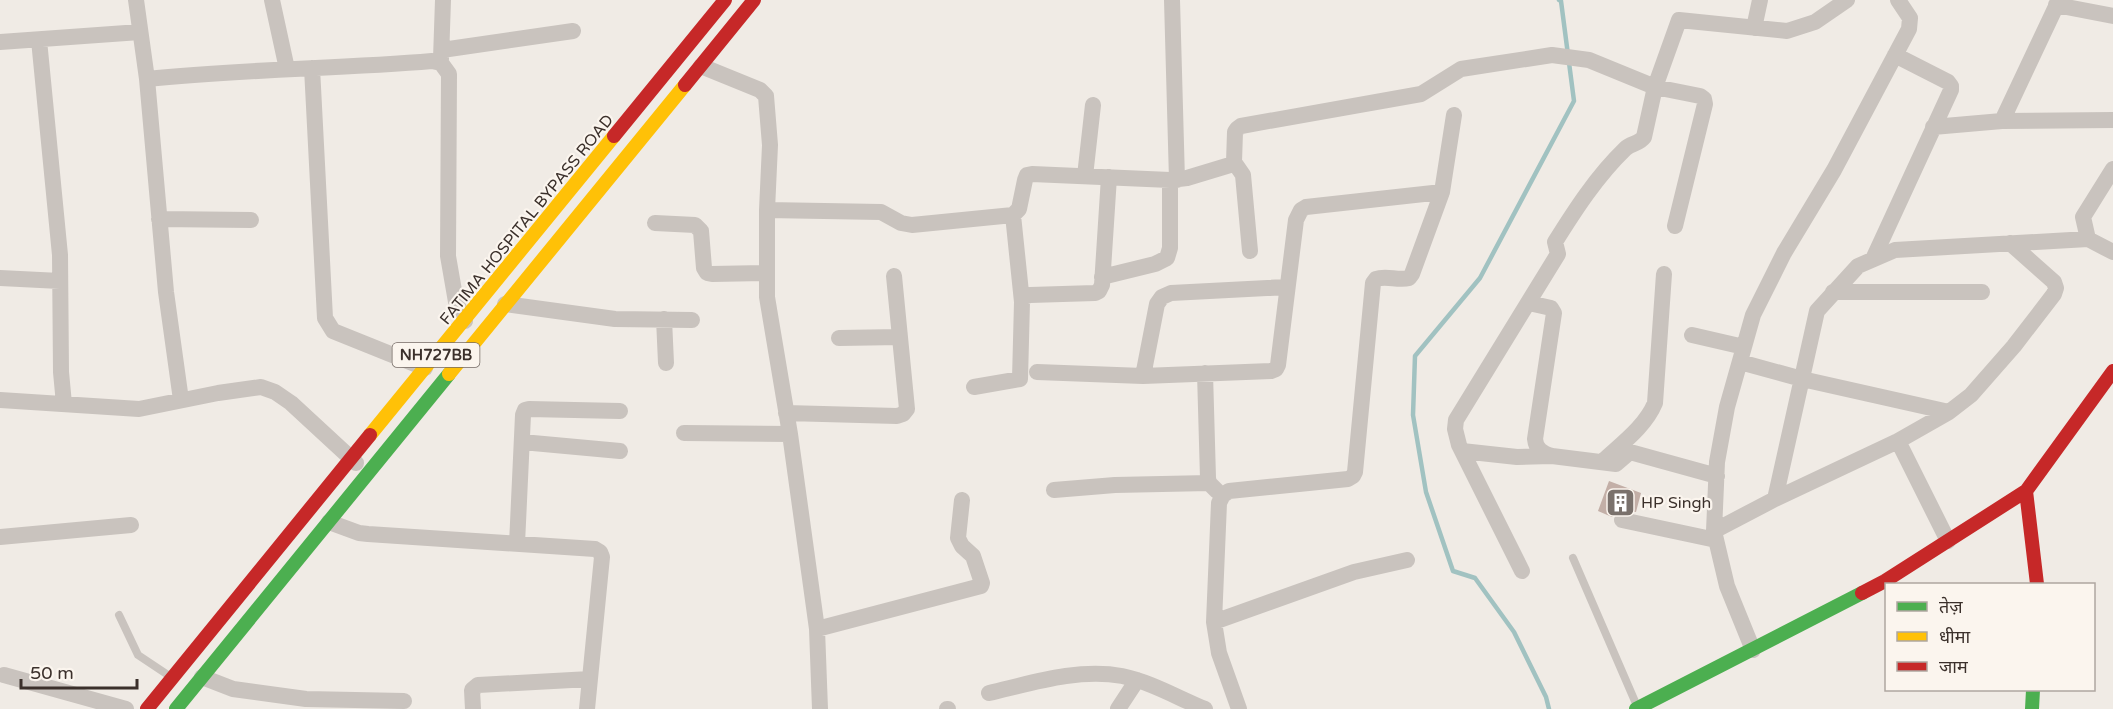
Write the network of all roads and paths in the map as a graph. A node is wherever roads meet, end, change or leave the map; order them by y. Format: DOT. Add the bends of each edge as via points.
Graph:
graph roads {
  1 [pos="136,0"];
  2 [pos="272,0"];
  3 [pos="443,0"];
  4 [pos="754,0"];
  5 [pos="1172,0"];
  6 [pos="1760,0"];
  7 [pos="1847,0"];
  8 [pos="1898,0"];
  9 [pos="718,2"];
  10 [pos="2058,3"];
  11 [pos="2113,16"];
  12 [pos="1754,28"];
  13 [pos="573,31"];
  14 [pos="140,32"];
  15 [pos="39,40"];
  16 [pos="0,42"];
  17 [pos="1895,55"];
  18 [pos="442,56"];
  19 [pos="701,66"];
  20 [pos="312,68"];
  21 [pos="287,69"];
  22 [pos="147,79"];
  23 [pos="1655,87"];
  24 [pos="650,93"];
  25 [pos="1093,105"];
  26 [pos="667,108"];
  27 [pos="1454,115"];
  28 [pos="2113,120"];
  29 [pos="2002,122"];
  30 [pos="1934,127"];
  31 [pos="1234,162"];
  32 [pos="2113,169"];
  33 [pos="1085,176"];
  34 [pos="1109,177"];
  35 [pos="1174,180"];
  36 [pos="1442,192"];
  37 [pos="767,210"];
  38 [pos="1013,215"];
  39 [pos="159,219"];
  40 [pos="250,220"];
  41 [pos="655,223"];
  42 [pos="1675,226"];
  43 [pos="2088,239"];
  44 [pos="2010,243"];
  45 [pos="1250,251"];
  46 [pos="2113,252"];
  47 [pos="1873,259"];
  48 [pos="767,273"];
  49 [pos="1664,274"];
  50 [pos="894,276"];
  51 [pos="1102,277"];
  52 [pos="0,278"];
  53 [pos="60,281"];
  54 [pos="1287,287"];
  55 [pos="1833,292"];
  56 [pos="1982,292"];
  57 [pos="1022,302"];
  58 [pos="1529,303"];
  59 [pos="505,304"];
  60 [pos="664,319"];
  61 [pos="692,320"];
  62 [pos="465,321"];
  63 [pos="1692,335"];
  64 [pos="900,337"];
  65 [pos="839,338"];
  66 [pos="1742,354"];
  67 [pos="666,363"];
  68 [pos="425,368"];
  69 [pos="2113,370"];
  70 [pos="1038,372"];
  71 [pos="1205,373"];
  72 [pos="1143,376"];
  73 [pos="1802,379"];
  74 [pos="974,387"];
  75 [pos="0,400"];
  76 [pos="181,400"];
  77 [pos="64,404"];
  78 [pos="620,411"];
  79 [pos="1949,412"];
  80 [pos="786,413"];
  81 [pos="684,433"];
  82 [pos="790,434"];
  83 [pos="1898,441"];
  84 [pos="522,442"];
  85 [pos="620,451"];
  86 [pos="1462,451"];
  87 [pos="1552,456"];
  88 [pos="351,459"];
  89 [pos="1601,462"];
  90 [pos="370,472"];
  91 [pos="1717,476"];
  92 [pos="1209,483"];
  93 [pos="1054,490"];
  94 [pos="2026,491"];
  95 [pos="1223,495"];
  96 [pos="1775,499"];
  97 [pos="962,500"];
  98 [pos="1622,520"];
  99 [pos="329,522"];
  100 [pos="131,525"];
  101 [pos="1715,535"];
  102 [pos="0,537"];
  103 [pos="1948,541"];
  104 [pos="517,543"];
  105 [pos="1573,558"];
  106 [pos="1407,560"];
  107 [pos="1522,571"];
  108 [pos="2037,583"];
  109 [pos="119,615"];
  110 [pos="1214,622"];
  111 [pos="817,629"];
  112 [pos="1752,650"];
  113 [pos="4,675"];
  114 [pos="171,677"];
  115 [pos="202,677"];
  116 [pos="590,680"];
  117 [pos="1137,680"];
  118 [pos="2033,691"];
  119 [pos="989,693"];
  120 [pos="404,701"];
  121 [pos="1666,702"];
  122 [pos="1637,708"];
  123 [pos="126,709"];
  124 [pos="147,709"];
  125 [pos="176,709"];
  126 [pos="472,709"];
  127 [pos="587,709"];
  128 [pos="820,709"];
  129 [pos="1118,709"];
  130 [pos="1205,709"];
  131 [pos="1239,709"];
  132 [pos="2032,709"];
  1 -- 14 [label="street"];
  2 -- 21 [label="street"];
  3 -- 18 [label="street"];
  4 -- 19 [label="main road, NH727BB"];
  5 -- 35 [label="street"];
  6 -- 12 [label="street"];
  7 -- 12 [label="street" via="1815,22 1787,32"];
  8 -- 17 [label="street" via="1908,12 1911,24"];
  9 -- 24 [label="main road, FATIMA HOSPITAL BYPASS ROAD / NH727BB"];
  10 -- 11 [label="street"];
  10 -- 29 [label="street"];
  12 -- 23 [label="street" via="1679,20"];
  13 -- 18 [label="street"];
  14 -- 15 [label="street"];
  14 -- 22 [label="street"];
  15 -- 16 [label="street"];
  15 -- 53 [label="street"];
  17 -- 30 [label="street" via="1951,86"];
  17 -- 66 [label="street" via="1834,170 1784,253 1753,315"];
  18 -- 20 [label="street" via="432,62"];
  18 -- 62 [label="street" via="449,74 448,256 456,302"];
  19 -- 26 [label="main road, NH727BB"];
  19 -- 37 [label="street" via="764,92 770,145"];
  20 -- 21 [label="street"];
  20 -- 68 [label="street" via="325,318 333,331"];
  21 -- 22 [label="street"];
  22 -- 39 [label="street"];
  23 -- 31 [label="street" via="1588,60 1552,55 1461,69 1421,94 1242,126 1235,132"];
  23 -- 42 [label="street" via="1700,96 1705,104"];
  23 -- 58 [label="street" via="1644,137 1624,149 1580,202 1555,242 1558,254"];
  24 -- 26 [label="main road"];
  24 -- 62 [label="main road, FATIMA HOSPITAL BYPASS ROAD / NH727BB"];
  25 -- 33 [label="street"];
  26 -- 59 [label="main road, NH727BB"];
  27 -- 36 [label="street"];
  28 -- 29 [label="street"];
  29 -- 30 [label="street"];
  30 -- 47 [label="street"];
  31 -- 35 [label="street"];
  31 -- 45 [label="street" via="1243,175"];
  32 -- 43 [label="street" via="2083,217"];
  33 -- 34 [label="street"];
  33 -- 38 [label="street" via="1027,175 1019,209"];
  34 -- 35 [label="street"];
  34 -- 51 [label="street"];
  35 -- 51 [label="street" via="1167,258"];
  36 -- 54 [label="street" via="1301,210 1296,220"];
  36 -- 95 [label="street" via="1412,274 1403,279 1381,277 1373,283 1353,476 1229,491"];
  37 -- 38 [label="street" via="881,212 912,225"];
  37 -- 48 [label="street"];
  38 -- 57 [label="street"];
  39 -- 40 [label="street"];
  39 -- 76 [label="street"];
  41 -- 48 [label="street" via="699,227 707,273"];
  43 -- 44 [label="street"];
  43 -- 46 [label="street"];
  44 -- 47 [label="street" via="1895,250"];
  44 -- 79 [label="street" via="2054,282 2054,294 1971,395"];
  47 -- 55 [label="street" via="1858,266"];
  48 -- 80 [label="street"];
  49 -- 89 [label="street" via="1655,403 1642,424"];
  50 -- 64 [label="street"];
  51 -- 57 [label="street" via="1095,293 1030,295"];
  52 -- 53 [label="street"];
  53 -- 77 [label="street"];
  54 -- 71 [label="street" via="1276,369"];
  54 -- 72 [label="street" via="1172,293 1162,297 1157,304"];
  55 -- 56 [label="street"];
  55 -- 73 [label="street" via="1816,311"];
  57 -- 74 [label="street" via="1020,379"];
  58 -- 86 [label="street" via="1460,411 1455,429"];
  58 -- 87 [label="street" via="1551,308 1554,313 1535,439 1543,453"];
  59 -- 60 [label="street" via="615,319"];
  59 -- 90 [label="main road, NH727BB"];
  60 -- 61 [label="street"];
  60 -- 67 [label="street"];
  62 -- 68 [label="main road, FATIMA HOSPITAL BYPASS ROAD / NH727BB"];
  63 -- 66 [label="street"];
  64 -- 65 [label="street"];
  64 -- 80 [label="street" via="907,409 903,414"];
  66 -- 73 [label="street"];
  66 -- 91 [label="street" via="1728,406"];
  68 -- 88 [label="main road, FATIMA HOSPITAL BYPASS ROAD / NH727BB"];
  69 -- 94 [label="main road"];
  70 -- 72 [label="street"];
  71 -- 72 [label="street"];
  71 -- 92 [label="street"];
  73 -- 79 [label="street"];
  73 -- 96 [label="street"];
  75 -- 77 [label="street"];
  76 -- 77 [label="street" via="140,409"];
  76 -- 88 [label="street" via="261,387 291,404"];
  78 -- 84 [label="street" via="529,409 523,416"];
  79 -- 83 [label="street"];
  80 -- 82 [label="street"];
  81 -- 82 [label="street"];
  82 -- 111 [label="street"];
  83 -- 96 [label="street"];
  83 -- 103 [label="street"];
  84 -- 85 [label="street"];
  84 -- 104 [label="street"];
  86 -- 87 [label="street"];
  86 -- 107 [label="street"];
  87 -- 89 [label="street"];
  88 -- 90 [label="street"];
  88 -- 114 [label="main road, FATIMA HOSPITAL BYPASS ROAD / NH727BB"];
  89 -- 91 [label="street" via="1616,464 1630,452"];
  90 -- 99 [label="main road, NH727BB"];
  91 -- 101 [label="street"];
  92 -- 93 [label="street"];
  92 -- 95 [label="street"];
  94 -- 103 [label="main road"];
  94 -- 108 [label="main road"];
  95 -- 110 [label="street" via="1219,503"];
  96 -- 101 [label="street"];
  97 -- 111 [label="street" via="958,538 973,556 981,586"];
  98 -- 101 [label="street"];
  99 -- 104 [label="street" via="368,534"];
  99 -- 115 [label="main road, NH727BB"];
  100 -- 102 [label="street"];
  101 -- 112 [label="street" via="1726,586"];
  103 -- 112 [label="main road" via="1885,581"];
  104 -- 116 [label="street" via="600,552"];
  105 -- 122 [label="lane"];
  106 -- 110 [label="street" via="1354,572"];
  109 -- 114 [label="lane" via="138,655"];
  110 -- 131 [label="street" via="1219,653"];
  111 -- 128 [label="street"];
  112 -- 121 [label="main road"];
  113 -- 123 [label="street"];
  114 -- 124 [label="main road, FATIMA HOSPITAL BYPASS ROAD / NH727BB"];
  115 -- 120 [label="street" via="233,689 306,699"];
  115 -- 125 [label="main road, NH727BB"];
  116 -- 126 [label="street" via="478,685 472,690"];
  116 -- 127 [label="street"];
  117 -- 119 [label="street" via="1106,674 1074,675"];
  117 -- 129 [label="street"];
  117 -- 130 [label="street"];
  118 -- 132 [label="main road"];
  121 -- 122 [label="main road"];
}
